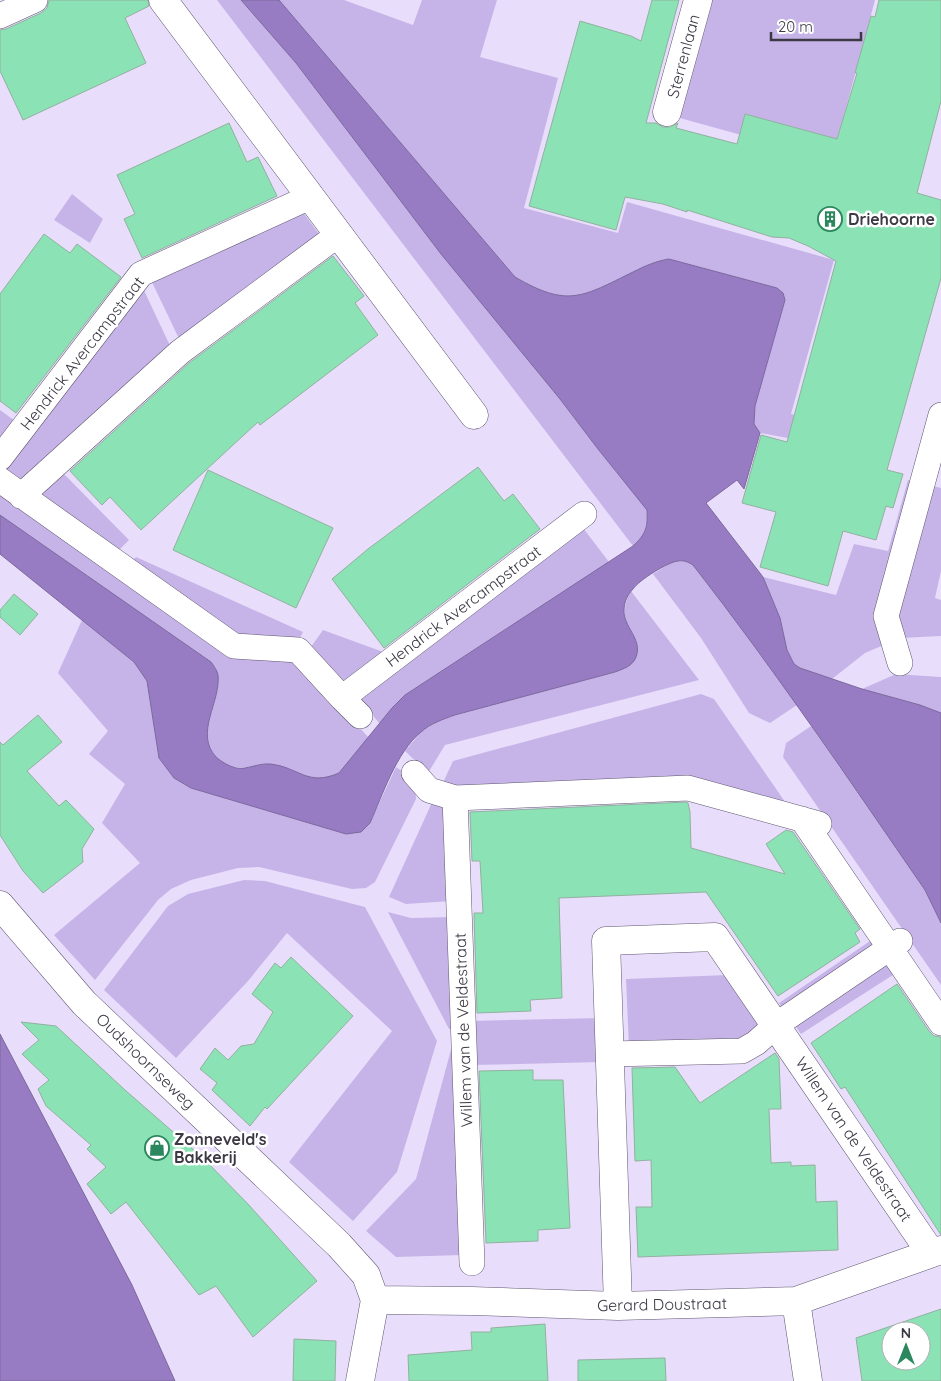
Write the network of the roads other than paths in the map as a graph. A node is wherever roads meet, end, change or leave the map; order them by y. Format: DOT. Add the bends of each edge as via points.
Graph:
graph roads {
  1 [pos="35,0"];
  2 [pos="163,0"];
  3 [pos="698,0"];
  4 [pos="0,16"];
  5 [pos="667,112"];
  6 [pos="310,197"];
  7 [pos="339,234"];
  8 [pos="474,414"];
  9 [pos="941,415"];
  10 [pos="0,458"];
  11 [pos="0,480"];
  12 [pos="21,496"];
  13 [pos="584,514"];
  14 [pos="900,662"];
  15 [pos="342,698"];
  16 [pos="360,716"];
  17 [pos="414,773"];
  18 [pos="455,798"];
  19 [pos="0,905"];
  20 [pos="895,944"];
  21 [pos="941,1023"];
  22 [pos="776,1026"];
  23 [pos="610,1054"];
  24 [pos="936,1251"];
  25 [pos="472,1263"];
  26 [pos="375,1300"];
  27 [pos="796,1302"];
  28 [pos="618,1306"];
  29 [pos="360,1381"];
  30 [pos="808,1381"];
  1 -- 4 [label="street"];
  2 -- 6 [label="street"];
  3 -- 5 [label="street, Sterrenlaan"];
  6 -- 7 [label="street"];
  6 -- 10 [label="street, Hendrick Avercampstraat" via="141,274"];
  7 -- 8 [label="street"];
  7 -- 12 [label="street" via="180,352"];
  9 -- 14 [label="street" via="886,616"];
  11 -- 12 [label="street"];
  12 -- 15 [label="street" via="234,646 298,650"];
  13 -- 15 [label="street, Hendrick Avercampstraat"];
  15 -- 16 [label="street"];
  17 -- 18 [label="street" via="430,790"];
  18 -- 20 [label="street" via="688,788 810,821"];
  18 -- 25 [label="street, Willem van de Veldestraat"];
  19 -- 26 [label="street, Oudshoornseweg" via="84,1002 339,1246 366,1276"];
  20 -- 21 [label="street"];
  20 -- 22 [label="street"];
  22 -- 23 [label="street" via="742,1052"];
  22 -- 23 [label="street, Willem van de Veldestraat" via="715,937 606,940"];
  22 -- 24 [label="street, Willem van de Veldestraat"];
  23 -- 28 [label="street, Willem van de Veldestraat"];
  24 -- 27 [label="street, Gerard Doustraat"];
  26 -- 28 [label="street, Gerard Doustraat"];
  26 -- 29 [label="street"];
  27 -- 28 [label="street, Gerard Doustraat"];
  27 -- 30 [label="street"];
}
